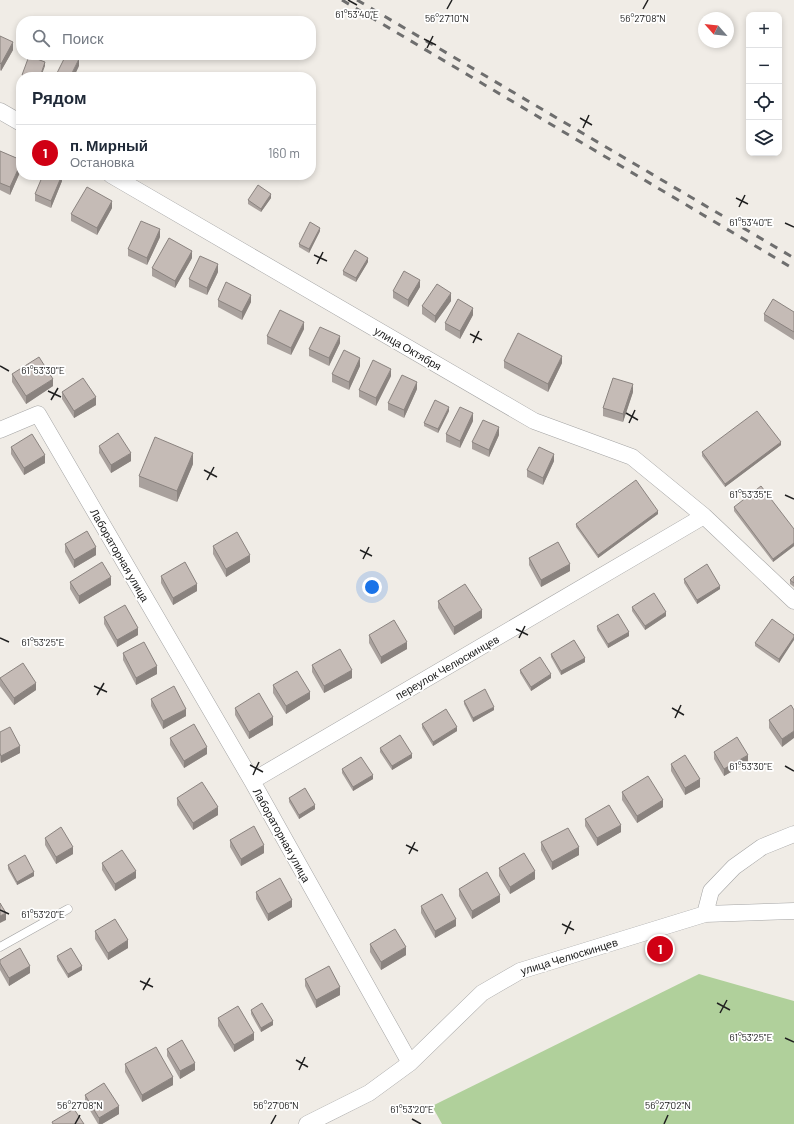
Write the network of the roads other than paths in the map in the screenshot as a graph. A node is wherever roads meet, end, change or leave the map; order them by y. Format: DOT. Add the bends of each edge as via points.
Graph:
graph roads {
  1 [pos="0,111"];
  2 [pos="16,120"];
  3 [pos="120,180"];
  4 [pos="0,430"];
  5 [pos="704,516"];
  6 [pos="794,601"];
  7 [pos="252,781"];
  8 [pos="794,834"];
  9 [pos="68,909"];
  10 [pos="794,910"];
  11 [pos="705,914"];
  12 [pos="0,947"];
  13 [pos="410,1064"];
  14 [pos="307,1124"];
  1 -- 2 [label="street"];
  3 -- 5 [label="street, улица Октября" via="534,421 632,457"];
  4 -- 7 [label="street, Лабораторная улица" via="38,414"];
  5 -- 6 [label="street, улица Октября"];
  5 -- 7 [label="street, переулок Челюскинцев"];
  7 -- 13 [label="street, Лабораторная улица"];
  8 -- 11 [label="street" via="762,847 734,867 711,891"];
  9 -- 12 [label="lane"];
  10 -- 11 [label="street, улица Челюскинцев"];
  11 -- 13 [label="street, улица Челюскинцев" via="600,948 543,963 502,980 464,1009"];
  13 -- 14 [label="street, улица Челюскинцев" via="369,1093"];
}
